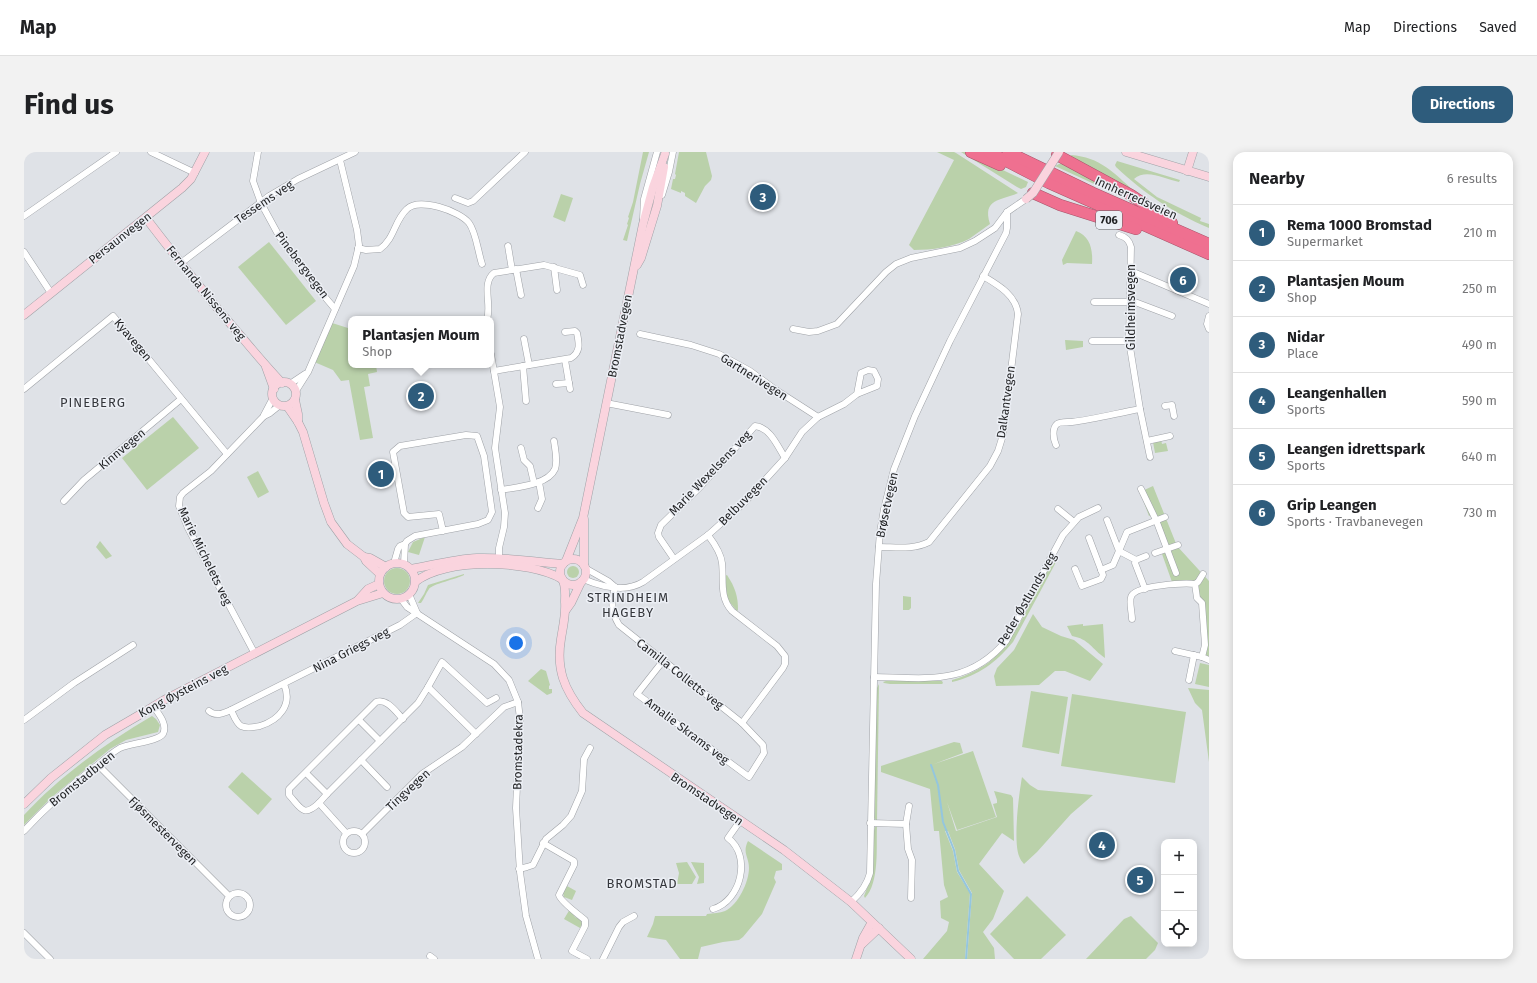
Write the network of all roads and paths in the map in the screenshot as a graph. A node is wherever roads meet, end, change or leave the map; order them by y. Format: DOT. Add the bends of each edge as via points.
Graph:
graph roads {
  1 [pos="116,152"];
  2 [pos="151,152"];
  3 [pos="205,152"];
  4 [pos="258,152"];
  5 [pos="353,152"];
  6 [pos="524,152"];
  7 [pos="673,152"];
  8 [pos="971,152"];
  9 [pos="989,152"];
  10 [pos="1008,152"];
  11 [pos="1023,152"];
  12 [pos="1126,152"];
  13 [pos="1194,152"];
  14 [pos="662,153"];
  15 [pos="1058,153"];
  16 [pos="340,160"];
  17 [pos="1187,171"];
  18 [pos="195,173"];
  19 [pos="1209,177"];
  20 [pos="1051,178"];
  21 [pos="1030,196"];
  22 [pos="455,198"];
  23 [pos="261,202"];
  24 [pos="657,206"];
  25 [pos="1006,212"];
  26 [pos="24,216"];
  27 [pos="146,218"];
  28 [pos="1119,235"];
  29 [pos="1189,240"];
  30 [pos="1209,244"];
  31 [pos="508,246"];
  32 [pos="358,248"];
  33 [pos="24,252"];
  34 [pos="1209,254"];
  35 [pos="181,263"];
  36 [pos="482,264"];
  37 [pos="554,267"];
  38 [pos="514,269"];
  39 [pos="634,269"];
  40 [pos="1131,271"];
  41 [pos="983,276"];
  42 [pos="583,285"];
  43 [pos="557,290"];
  44 [pos="51,293"];
  45 [pos="521,295"];
  46 [pos="1094,302"];
  47 [pos="1133,302"];
  48 [pos="1209,304"];
  49 [pos="335,308"];
  50 [pos="24,315"];
  51 [pos="488,316"];
  52 [pos="1172,316"];
  53 [pos="1209,316"];
  54 [pos="793,329"];
  55 [pos="1209,329"];
  56 [pos="566,332"];
  57 [pos="640,334"];
  58 [pos="524,339"];
  59 [pos="1092,341"];
  60 [pos="1129,341"];
  61 [pos="565,360"];
  62 [pos="526,366"];
  63 [pos="266,367"];
  64 [pos="493,368"];
  65 [pos="494,371"];
  66 [pos="308,372"];
  67 [pos="286,383"];
  68 [pos="569,383"];
  69 [pos="556,384"];
  70 [pos="24,389"];
  71 [pos="274,389"];
  72 [pos="570,390"];
  73 [pos="296,391"];
  74 [pos="857,394"];
  75 [pos="273,398"];
  76 [pos="181,399"];
  77 [pos="295,400"];
  78 [pos="526,400"];
  79 [pos="606,403"];
  80 [pos="284,406"];
  81 [pos="1165,406"];
  82 [pos="1140,409"];
  83 [pos="668,414"];
  84 [pos="264,416"];
  85 [pos="1174,416"];
  86 [pos="818,417"];
  87 [pos="298,422"];
  88 [pos="1170,436"];
  89 [pos="554,440"];
  90 [pos="1147,440"];
  91 [pos="1056,445"];
  92 [pos="521,448"];
  93 [pos="227,454"];
  94 [pos="1150,457"];
  95 [pos="785,458"];
  96 [pos="537,483"];
  97 [pos="1141,489"];
  98 [pos="501,490"];
  99 [pos="64,501"];
  100 [pos="538,508"];
  101 [pos="1098,508"];
  102 [pos="1058,509"];
  103 [pos="1165,517"];
  104 [pos="584,518"];
  105 [pos="1107,520"];
  106 [pos="1156,520"];
  107 [pos="1074,522"];
  108 [pos="443,531"];
  109 [pos="708,535"];
  110 [pos="1089,538"];
  111 [pos="405,544"];
  112 [pos="1178,545"];
  113 [pos="879,547"];
  114 [pos="1167,549"];
  115 [pos="1120,552"];
  116 [pos="1155,553"];
  117 [pos="1146,556"];
  118 [pos="499,558"];
  119 [pos="674,559"];
  120 [pos="1136,560"];
  121 [pos="394,563"];
  122 [pos="564,563"];
  123 [pos="404,564"];
  124 [pos="584,567"];
  125 [pos="411,569"];
  126 [pos="1075,569"];
  127 [pos="383,570"];
  128 [pos="1101,570"];
  129 [pos="1176,573"];
  130 [pos="1203,574"];
  131 [pos="563,580"];
  132 [pos="582,581"];
  133 [pos="415,582"];
  134 [pos="379,584"];
  135 [pos="1195,584"];
  136 [pos="615,587"];
  137 [pos="1145,589"];
  138 [pos="383,593"];
  139 [pos="409,594"];
  140 [pos="401,599"];
  141 [pos="357,601"];
  142 [pos="566,610"];
  143 [pos="417,613"];
  144 [pos="1132,619"];
  145 [pos="134,645"];
  146 [pos="1175,651"];
  147 [pos="255,654"];
  148 [pos="1194,655"];
  149 [pos="1202,657"];
  150 [pos="1209,660"];
  151 [pos="663,661"];
  152 [pos="874,677"];
  153 [pos="1189,680"];
  154 [pos="284,684"];
  155 [pos="428,687"];
  156 [pos="496,698"];
  157 [pos="518,702"];
  158 [pos="153,706"];
  159 [pos="231,710"];
  160 [pos="209,711"];
  161 [pos="403,719"];
  162 [pos="24,720"];
  163 [pos="359,720"];
  164 [pos="742,722"];
  165 [pos="476,734"];
  166 [pos="380,741"];
  167 [pos="590,748"];
  168 [pos="764,753"];
  169 [pos="361,760"];
  170 [pos="98,765"];
  171 [pos="306,773"];
  172 [pos="387,787"];
  173 [pos="327,794"];
  174 [pos="319,803"];
  175 [pos="24,804"];
  176 [pos="909,806"];
  177 [pos="740,821"];
  178 [pos="870,823"];
  179 [pos="906,824"];
  180 [pos="24,830"];
  181 [pos="346,833"];
  182 [pos="362,834"];
  183 [pos="543,843"];
  184 [pos="519,868"];
  185 [pos="229,896"];
  186 [pos="911,898"];
  187 [pos="851,902"];
  188 [pos="713,909"];
  189 [pos="634,916"];
  190 [pos="872,922"];
  191 [pos="879,928"];
  192 [pos="24,933"];
  193 [pos="862,944"];
  194 [pos="50,959"];
  195 [pos="538,959"];
  196 [pos="587,959"];
  197 [pos="602,959"];
  198 [pos="856,959"];
  199 [pos="911,959"];
  1 -- 26 [label="street"];
  2 -- 18 [label="street"];
  3 -- 18 [label="street, Persaunvegen"];
  4 -- 23 [label="street, Pinebergvegen" via="253,181"];
  5 -- 16 [label="street, Tessems veg"];
  6 -- 22 [label="street" via="473,201"];
  7 -- 24 [label="street, Bromstadvegen" via="665,187"];
  8 -- 20 [label="highway, 706" via="1000,165"];
  9 -- 20 [label="highway, 706"];
  10 -- 20 [label="highway, 706"];
  11 -- 20 [label="highway, 706"];
  12 -- 17 [label="street"];
  13 -- 17 [label="street"];
  14 -- 24 [label="street, Bromstadvegen" via="664,170"];
  14 -- 39 [label="street, Bromstadvegen"];
  15 -- 21 [label="street, bridge"];
  15 -- 29 [label="highway, 706" via="1131,195"];
  16 -- 23 [label="street, Tessems veg" via="298,179"];
  16 -- 32 [label="street" via="358,230"];
  17 -- 19 [label="street"];
  18 -- 27 [label="street, Persaunvegen" via="182,188"];
  20 -- 29 [label="highway, Innherredsveien / 706"];
  21 -- 25 [label="street"];
  21 -- 29 [label="highway, 706"];
  23 -- 35 [label="street, Tessems veg"];
  23 -- 49 [label="street, Pinebergvegen" via="279,236 309,278"];
  24 -- 39 [label="street, Bromstadvegen" via="641,258"];
  25 -- 41 [label="street, Brøsetvegen" via="1006,233"];
  25 -- 54 [label="street" via="995,228 969,244 896,264 837,324 818,331"];
  27 -- 35 [label="street, Fernanda Nissens veg"];
  27 -- 44 [label="street, Persaunvegen"];
  28 -- 40 [label="street, Gildheimsvegen" via="1130,242"];
  29 -- 30 [label="highway, Innherredsveien / 706"];
  29 -- 34 [label="highway, Innherredsveien / 706"];
  31 -- 38 [label="street"];
  32 -- 36 [label="street" via="380,249 392,238 397,223 407,209 415,204 430,205 459,215 469,223"];
  32 -- 49 [label="street" via="354,266"];
  33 -- 44 [label="street"];
  35 -- 63 [label="street, Fernanda Nissens veg"];
  37 -- 38 [label="street" via="544,265"];
  37 -- 42 [label="street" via="580,275"];
  37 -- 43 [label="street"];
  38 -- 45 [label="street"];
  38 -- 51 [label="street" via="494,273 489,278"];
  39 -- 79 [label="street, Bromstadvegen"];
  40 -- 47 [label="street, Gildheimsvegen"];
  40 -- 48 [label="street"];
  41 -- 113 [label="street, Brøsetvegen" via="934,375 901,450 889,490"];
  41 -- 113 [label="street, Dalkantvegen" via="1012,298 1018,314 998,451 990,466 929,542 910,548"];
  44 -- 50 [label="street, Persaunvegen"];
  46 -- 47 [label="street"];
  47 -- 52 [label="street"];
  47 -- 60 [label="street, Gildheimsvegen"];
  49 -- 66 [label="street"];
  53 -- 55 [label="street"];
  56 -- 61 [label="street" via="576,331 579,349 575,356"];
  57 -- 86 [label="street, Gartnerivegen" via="719,354 750,371"];
  58 -- 62 [label="street"];
  59 -- 60 [label="street"];
  60 -- 82 [label="street, Gildheimsvegen"];
  61 -- 62 [label="street"];
  61 -- 68 [label="street"];
  62 -- 65 [label="street"];
  62 -- 78 [label="street"];
  63 -- 67 [label="street, Fernanda Nissens veg"];
  63 -- 71 [label="street, Fernanda Nissens veg"];
  64 -- 65 [label="street"];
  65 -- 98 [label="street" via="500,412 495,448"];
  66 -- 67 [label="street"];
  66 -- 73 [label="street"];
  67 -- 71 [label="street" via="279,384"];
  67 -- 73 [label="street"];
  68 -- 69 [label="street"];
  68 -- 72 [label="street"];
  70 -- 76 [label="street, Kyavegen" via="112,316"];
  71 -- 75 [label="street"];
  73 -- 77 [label="street"];
  74 -- 86 [label="street, Belbuvegen" via="844,404"];
  75 -- 80 [label="street"];
  75 -- 84 [label="street, Marie Michelets veg"];
  76 -- 93 [label="street, Kyavegen"];
  76 -- 99 [label="street, Kinnvegen" via="84,480"];
  77 -- 80 [label="street"];
  77 -- 87 [label="street"];
  79 -- 83 [label="street"];
  79 -- 104 [label="street, Bromstadvegen"];
  80 -- 84 [label="street, Marie Michelets veg"];
  80 -- 87 [label="street"];
  81 -- 85 [label="street" via="1172,405"];
  82 -- 90 [label="street, Gildheimsvegen"];
  82 -- 91 [label="street" via="1060,423 1054,428"];
  84 -- 93 [label="street, Marie Michelets veg"];
  86 -- 95 [label="street, Belbuvegen" via="802,432"];
  87 -- 127 [label="street" via="331,522 347,544 364,557 370,558"];
  88 -- 90 [label="street"];
  89 -- 96 [label="street" via="555,468 549,476"];
  90 -- 94 [label="street, Gildheimsvegen"];
  92 -- 96 [label="street" via="524,460 530,466"];
  93 -- 147 [label="street, Marie Michelets veg" via="204,478 183,493 179,506 188,528"];
  95 -- 109 [label="street, Belbuvegen" via="744,503"];
  95 -- 119 [label="street, Marie Wexelsens veg" via="766,430 755,426 700,487 661,525 659,537"];
  96 -- 98 [label="street"];
  96 -- 100 [label="street" via="542,499"];
  97 -- 106 [label="street"];
  98 -- 118 [label="street" via="505,520"];
  101 -- 107 [label="street, Peder Østlunds veg"];
  102 -- 107 [label="street"];
  103 -- 106 [label="street"];
  104 -- 122 [label="street, Bromstadvegen"];
  104 -- 124 [label="street, Bromstadvegen"];
  105 -- 115 [label="street"];
  106 -- 114 [label="street"];
  106 -- 115 [label="street" via="1127,532"];
  107 -- 152 [label="street, Peder Østlunds veg" via="1063,535 1006,641 984,662 960,674 938,679"];
  108 -- 108 [label="street" via="485,523 492,515 484,456 476,436 466,435 400,446 393,452 404,512 408,517 439,514"];
  108 -- 111 [label="street" via="415,536"];
  109 -- 119 [label="street, Belbuvegen"];
  109 -- 164 [label="street" via="721,560 726,604 777,646 785,656 783,668"];
  110 -- 128 [label="street"];
  111 -- 121 [label="street" via="398,549"];
  111 -- 123 [label="street"];
  112 -- 114 [label="street"];
  113 -- 152 [label="street, Brøsetvegen"];
  114 -- 116 [label="street"];
  114 -- 129 [label="street"];
  115 -- 120 [label="street"];
  115 -- 128 [label="street" via="1113,565"];
  117 -- 120 [label="street"];
  118 -- 122 [label="street"];
  118 -- 125 [label="street" via="463,559"];
  119 -- 136 [label="street, Belbuvegen" via="639,585 628,588"];
  120 -- 137 [label="street"];
  121 -- 123 [label="street"];
  121 -- 127 [label="street"];
  122 -- 124 [label="street" via="573,559 581,562"];
  122 -- 131 [label="street" via="560,571"];
  123 -- 125 [label="street"];
  124 -- 132 [label="street" via="586,572"];
  124 -- 136 [label="street"];
  125 -- 133 [label="street"];
  126 -- 128 [label="street" via="1082,586 1101,579"];
  127 -- 134 [label="street"];
  130 -- 135 [label="street"];
  131 -- 132 [label="street" via="572,585"];
  131 -- 133 [label="street" via="549,572 527,567 486,564 445,569"];
  131 -- 142 [label="street, Bromstadvegen"];
  132 -- 136 [label="street, Belbuvegen"];
  132 -- 142 [label="street, Bromstadvegen"];
  133 -- 139 [label="street"];
  134 -- 138 [label="street"];
  134 -- 141 [label="street, Kong Øysteins veg"];
  135 -- 137 [label="street" via="1153,586"];
  135 -- 149 [label="street" via="1197,598 1202,603 1205,645"];
  136 -- 151 [label="street, Camilla Colletts veg" via="612,609 619,625"];
  137 -- 144 [label="street" via="1132,594"];
  138 -- 140 [label="street"];
  138 -- 141 [label="street, Kong Øysteins veg"];
  139 -- 140 [label="street"];
  139 -- 143 [label="street"];
  140 -- 143 [label="street, Bromstadekra" via="407,607"];
  141 -- 147 [label="street, Kong Øysteins veg"];
  142 -- 177 [label="street, Bromstadvegen" via="559,660 562,676 574,701 583,712"];
  143 -- 154 [label="street, Nina Griegs veg" via="400,625"];
  143 -- 157 [label="street, Bromstadekra" via="499,668 512,687"];
  145 -- 162 [label="street" via="74,683"];
  146 -- 148 [label="street"];
  147 -- 158 [label="street, Kong Øysteins veg"];
  148 -- 149 [label="street"];
  148 -- 153 [label="street"];
  149 -- 150 [label="street"];
  151 -- 164 [label="street, Camilla Colletts veg"];
  151 -- 168 [label="street, Amalie Skrams veg" via="637,694 749,777"];
  152 -- 178 [label="street, Brøsetvegen"];
  154 -- 159 [label="street, Nina Griegs veg"];
  154 -- 159 [label="street" via="286,703 282,713 274,720 259,726 245,727 238,723"];
  155 -- 156 [label="street" via="442,662 487,703"];
  155 -- 161 [label="street"];
  155 -- 165 [label="street"];
  157 -- 165 [label="street, Tingvegen" via="504,707"];
  157 -- 184 [label="street, Bromstadekra" via="520,719 516,808"];
  158 -- 170 [label="street, Bromstadbuen" via="164,725 161,736 121,748"];
  158 -- 175 [label="street, Kong Øysteins veg" via="105,735 51,778"];
  159 -- 160 [label="street, Nina Griegs veg" via="219,715"];
  161 -- 163 [label="street" via="387,703 380,701"];
  161 -- 166 [label="street"];
  163 -- 166 [label="street"];
  163 -- 171 [label="street"];
  164 -- 168 [label="street, Camilla Colletts veg" via="763,745"];
  165 -- 182 [label="street, Tingvegen" via="416,779"];
  166 -- 169 [label="street"];
  167 -- 183 [label="street" via="584,759 583,787 580,796 567,821"];
  169 -- 172 [label="street, Tingvegen"];
  169 -- 173 [label="street"];
  170 -- 180 [label="street, Bromstadbuen" via="55,799"];
  170 -- 185 [label="street, Fjøsmestervegen"];
  171 -- 173 [label="street"];
  171 -- 174 [label="street" via="289,789 289,795 302,810 311,811"];
  173 -- 174 [label="street"];
  174 -- 181 [label="street"];
  176 -- 179 [label="street"];
  177 -- 187 [label="street, Bromstadvegen" via="784,850"];
  177 -- 188 [label="street" via="728,838 735,842 737,847 742,868 740,877 724,905"];
  178 -- 179 [label="street"];
  178 -- 187 [label="street, Brøsetvegen" via="870,873 865,885"];
  179 -- 186 [label="street" via="908,849 912,860"];
  181 -- 182 [label="street" via="354,830"];
  181 -- 182 [label="street" via="343,837 343,846 350,853 358,852 365,846"];
  183 -- 184 [label="street" via="533,865"];
  183 -- 196 [label="street" via="574,861 558,895 585,920 585,926 572,951"];
  184 -- 195 [label="street, Bromstadekra" via="526,916"];
  185 -- 185 [label="street" via="226,903 229,913 236,917 243,916 250,907 246,896 239,892"];
  187 -- 190 [label="street, Bromstadvegen"];
  189 -- 197 [label="street" via="619,927"];
  190 -- 191 [label="street, Bromstadvegen"];
  190 -- 193 [label="street"];
  191 -- 193 [label="street"];
  191 -- 199 [label="street, Bromstadvegen"];
  192 -- 194 [label="street"];
  193 -- 198 [label="street"];
}
